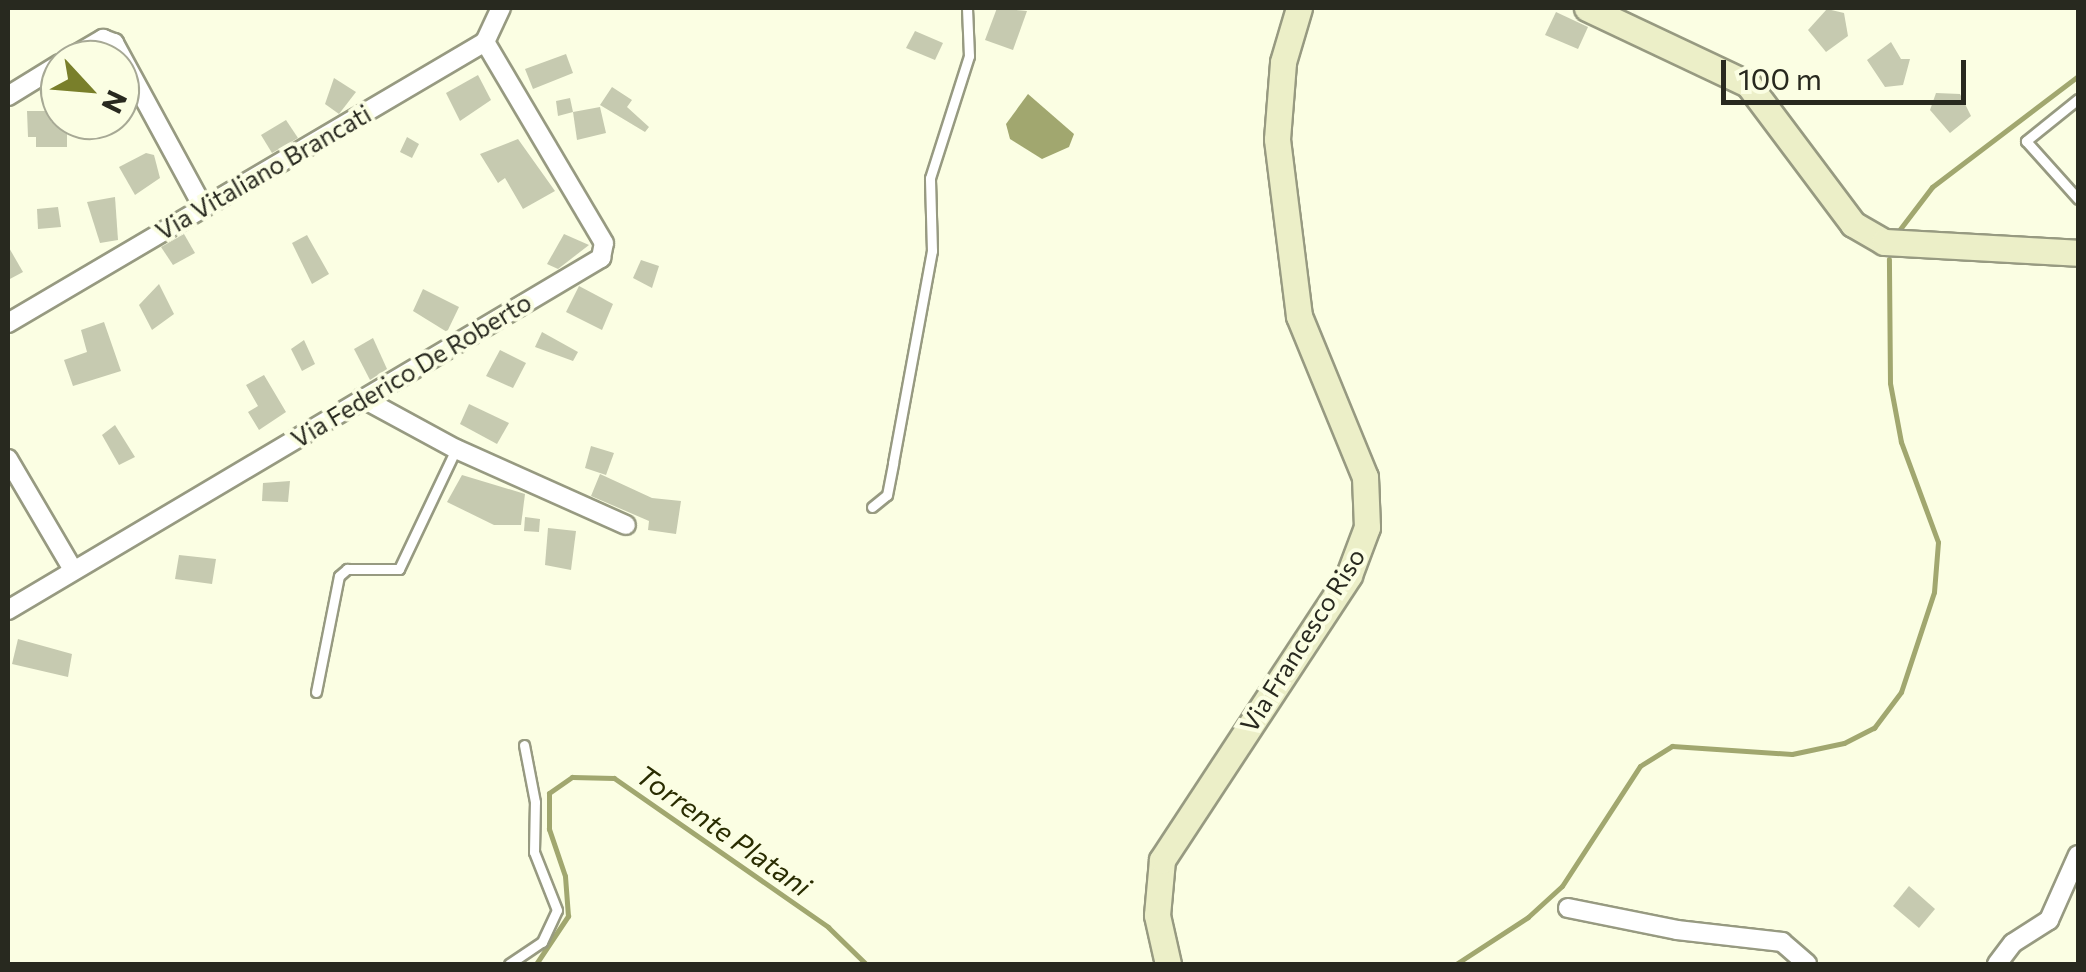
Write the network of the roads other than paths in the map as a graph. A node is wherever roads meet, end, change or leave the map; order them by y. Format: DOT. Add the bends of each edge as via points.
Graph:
graph roads {
  1 [pos="502,8"];
  2 [pos="967,8"];
  3 [pos="1298,8"];
  4 [pos="1587,8"];
  5 [pos="485,42"];
  6 [pos="40,76"];
  7 [pos="140,92"];
  8 [pos="8,96"];
  9 [pos="2078,99"];
  10 [pos="2078,199"];
  11 [pos="203,207"];
  12 [pos="2078,253"];
  13 [pos="8,323"];
  14 [pos="362,398"];
  15 [pos="456,448"];
  16 [pos="8,459"];
  17 [pos="872,506"];
  18 [pos="626,525"];
  19 [pos="72,570"];
  20 [pos="8,610"];
  21 [pos="316,692"];
  22 [pos="524,745"];
  23 [pos="2078,854"];
  24 [pos="1568,908"];
  25 [pos="509,964"];
  26 [pos="1168,964"];
  27 [pos="1807,964"];
  28 [pos="1997,964"];
  1 -- 5 [label="street"];
  2 -- 17 [label="lane" via="969,56 930,178 932,251 893,462 886,495"];
  3 -- 26 [label="street, Via Francesco Riso" via="1283,62 1277,139 1299,316 1365,477 1367,526 1349,575 1162,860 1157,915"];
  4 -- 12 [label="street" via="1748,84 1826,192 1870,235 1924,249"];
  5 -- 11 [label="street, Via Vitaliano Brancati"];
  5 -- 14 [label="street, Via Federico De Roberto" via="604,249 601,258"];
  6 -- 8 [label="street"];
  7 -- 11 [label="street"];
  9 -- 10 [label="lane" via="2026,142"];
  11 -- 13 [label="street, Via Vitaliano Brancati"];
  14 -- 15 [label="street"];
  14 -- 19 [label="street, Via Federico De Roberto"];
  15 -- 18 [label="street"];
  15 -- 21 [label="lane" via="400,569 347,569 338,576"];
  16 -- 19 [label="street"];
  19 -- 20 [label="street, Via Federico De Roberto"];
  22 -- 25 [label="lane" via="536,802 534,852 557,910 542,942"];
  23 -- 28 [label="street" via="2049,920 2013,943"];
  24 -- 27 [label="street" via="1782,942"];
}
